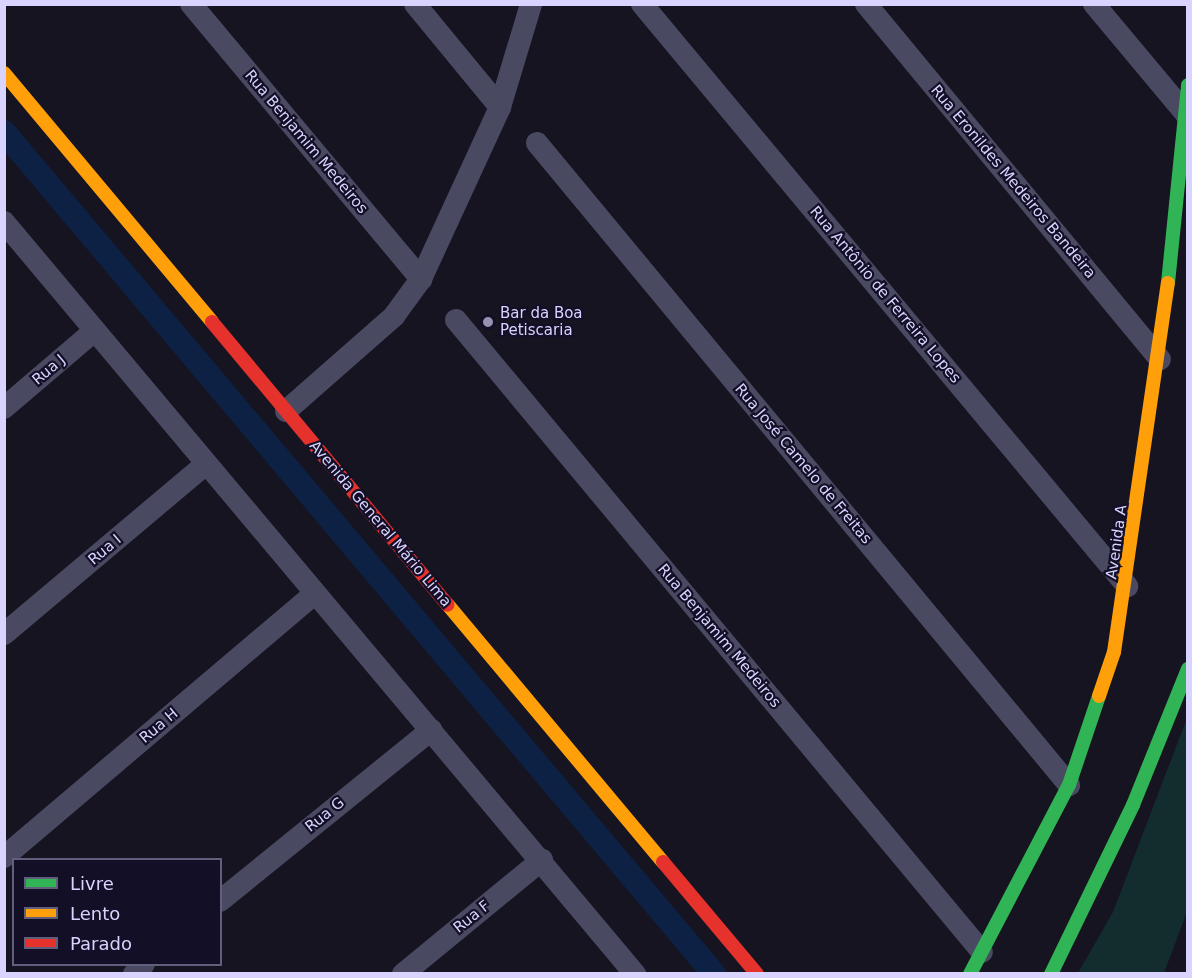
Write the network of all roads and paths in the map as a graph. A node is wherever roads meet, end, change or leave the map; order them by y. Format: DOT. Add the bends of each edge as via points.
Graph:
graph roads {
  1 [pos="191,4"];
  2 [pos="416,4"];
  3 [pos="531,4"];
  4 [pos="642,4"];
  5 [pos="866,4"];
  6 [pos="1094,4"];
  7 [pos="4,73"];
  8 [pos="1188,85"];
  9 [pos="500,107"];
  10 [pos="1186,114"];
  11 [pos="537,143"];
  12 [pos="4,222"];
  13 [pos="421,279"];
  14 [pos="456,320"];
  15 [pos="94,332"];
  16 [pos="1160,360"];
  17 [pos="4,408"];
  18 [pos="286,411"];
  19 [pos="205,465"];
  20 [pos="1127,586"];
  21 [pos="313,595"];
  22 [pos="4,634"];
  23 [pos="1188,669"];
  24 [pos="431,730"];
  25 [pos="1069,785"];
  26 [pos="4,857"];
  27 [pos="542,860"];
  28 [pos="222,899"];
  29 [pos="982,952"];
  30 [pos="403,974"];
  31 [pos="635,974"];
  32 [pos="757,974"];
  33 [pos="970,974"];
  34 [pos="1051,974"];
  1 -- 13 [label="street, Rua Benjamim Medeiros"];
  2 -- 9 [label="street"];
  3 -- 9 [label="street"];
  4 -- 20 [label="street, Rua Antônio de Ferreira Lopes"];
  5 -- 16 [label="street, Rua Eronildes Medeiros Bandeira"];
  6 -- 10 [label="street"];
  7 -- 18 [label="street, Avenida General Mário Lima"];
  8 -- 10 [label="street, Avenida A"];
  9 -- 13 [label="street"];
  10 -- 16 [label="street, Avenida A"];
  11 -- 25 [label="street, Rua José Camelo de Freitas"];
  12 -- 15 [label="street"];
  13 -- 18 [label="street" via="394,316"];
  14 -- 29 [label="street, Rua Benjamim Medeiros"];
  15 -- 17 [label="street, Rua J"];
  15 -- 19 [label="street"];
  16 -- 20 [label="street, Avenida A"];
  18 -- 32 [label="street, Avenida General Mário Lima"];
  19 -- 21 [label="street"];
  19 -- 22 [label="street, Rua I"];
  20 -- 25 [label="street, Avenida A" via="1101,700"];
  21 -- 24 [label="street"];
  21 -- 26 [label="street, Rua H"];
  23 -- 34 [label="street" via="1129,816"];
  24 -- 27 [label="street"];
  24 -- 28 [label="street, Rua G"];
  25 -- 29 [label="street, Avenida A"];
  27 -- 30 [label="street, Rua F"];
  27 -- 31 [label="street"];
  29 -- 33 [label="street, Avenida A"];
}
